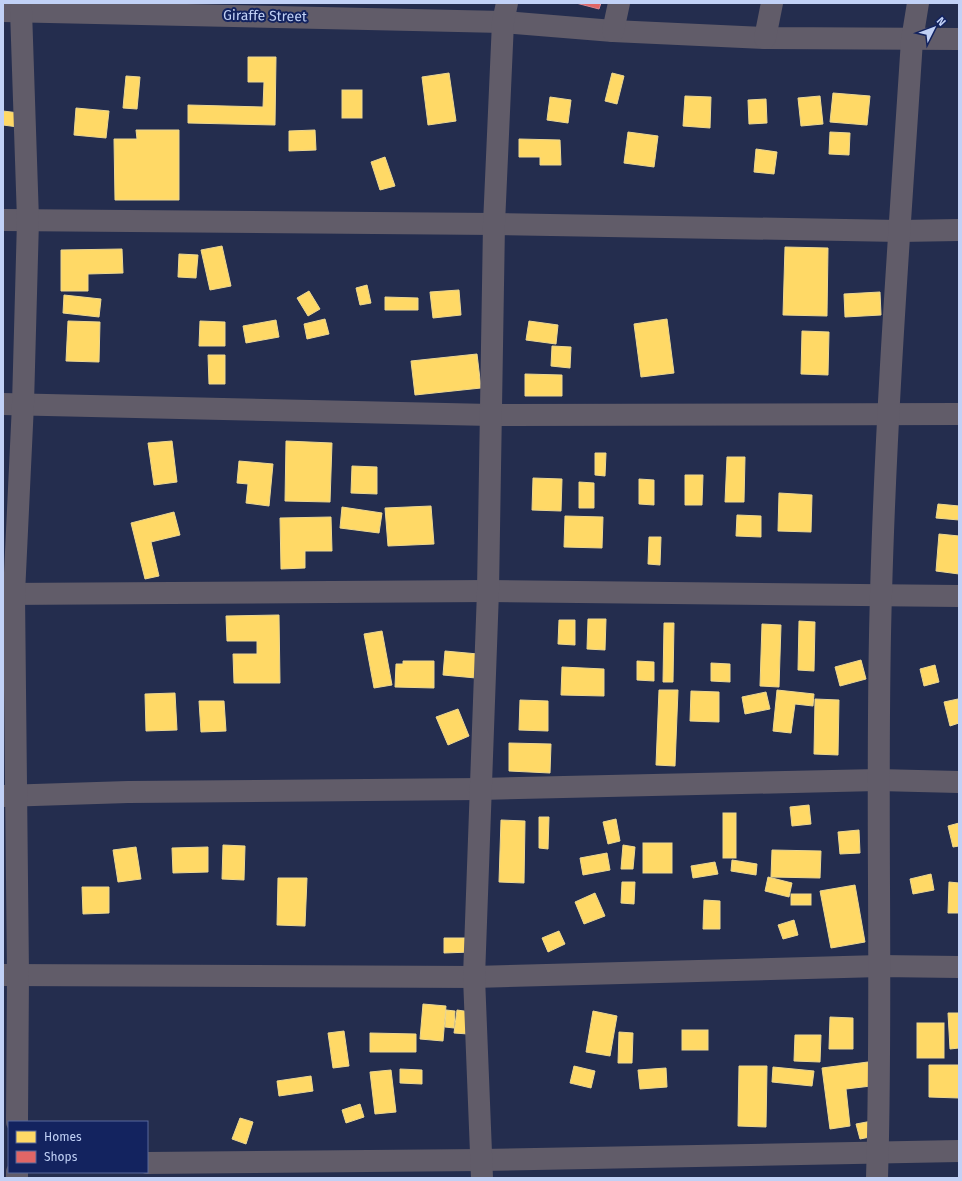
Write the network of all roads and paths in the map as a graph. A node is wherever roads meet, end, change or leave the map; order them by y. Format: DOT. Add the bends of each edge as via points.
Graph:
graph roads {
  1 [pos="619,3"];
  2 [pos="772,3"];
  3 [pos="918,3"];
  4 [pos="12,10"];
  5 [pos="505,12"];
  6 [pos="613,31"];
  7 [pos="765,38"];
  8 [pos="959,39"];
  9 [pos="912,40"];
  10 [pos="3,220"];
  11 [pos="28,220"];
  12 [pos="494,224"];
  13 [pos="959,230"];
  14 [pos="900,231"];
  15 [pos="13,404"];
  16 [pos="491,414"];
  17 [pos="888,414"];
  18 [pos="959,414"];
  19 [pos="488,591"];
  20 [pos="8,594"];
  21 [pos="881,596"];
  22 [pos="959,596"];
  23 [pos="878,780"];
  24 [pos="959,782"];
  25 [pos="480,789"];
  26 [pos="9,796"];
  27 [pos="880,966"];
  28 [pos="959,967"];
  29 [pos="10,975"];
  30 [pos="474,977"];
  31 [pos="17,1121"];
  32 [pos="878,1152"];
  33 [pos="959,1152"];
  34 [pos="148,1163"];
  35 [pos="482,1169"];
  36 [pos="878,1178"];
  1 -- 6 [label="street"];
  2 -- 7 [label="street"];
  3 -- 9 [label="street"];
  4 -- 5 [label="street, Giraffe Street"];
  4 -- 11 [label="street"];
  5 -- 6 [label="street, Giraffe Street"];
  5 -- 12 [label="street"];
  6 -- 7 [label="street, Giraffe Street"];
  7 -- 9 [label="street, Giraffe Street"];
  8 -- 9 [label="street, Giraffe Street"];
  9 -- 14 [label="street"];
  10 -- 11 [label="street"];
  11 -- 12 [label="street"];
  11 -- 15 [label="street"];
  12 -- 14 [label="street"];
  12 -- 16 [label="street"];
  13 -- 14 [label="street"];
  14 -- 17 [label="street"];
  15 -- 16 [label="street"];
  15 -- 20 [label="street"];
  16 -- 17 [label="street"];
  16 -- 19 [label="street"];
  17 -- 18 [label="street"];
  17 -- 21 [label="street"];
  19 -- 20 [label="street"];
  19 -- 21 [label="street"];
  19 -- 25 [label="street"];
  20 -- 26 [label="street"];
  21 -- 22 [label="street"];
  21 -- 23 [label="street"];
  23 -- 24 [label="street"];
  23 -- 25 [label="street"];
  23 -- 27 [label="street"];
  25 -- 26 [label="street" via="128,792"];
  25 -- 30 [label="street"];
  26 -- 29 [label="street"];
  27 -- 28 [label="street"];
  27 -- 30 [label="street"];
  27 -- 32 [label="street"];
  29 -- 30 [label="street"];
  29 -- 31 [label="street"];
  30 -- 35 [label="street"];
  32 -- 33 [label="street"];
  32 -- 35 [label="street"];
  32 -- 36 [label="street"];
  34 -- 35 [label="street"];
}
